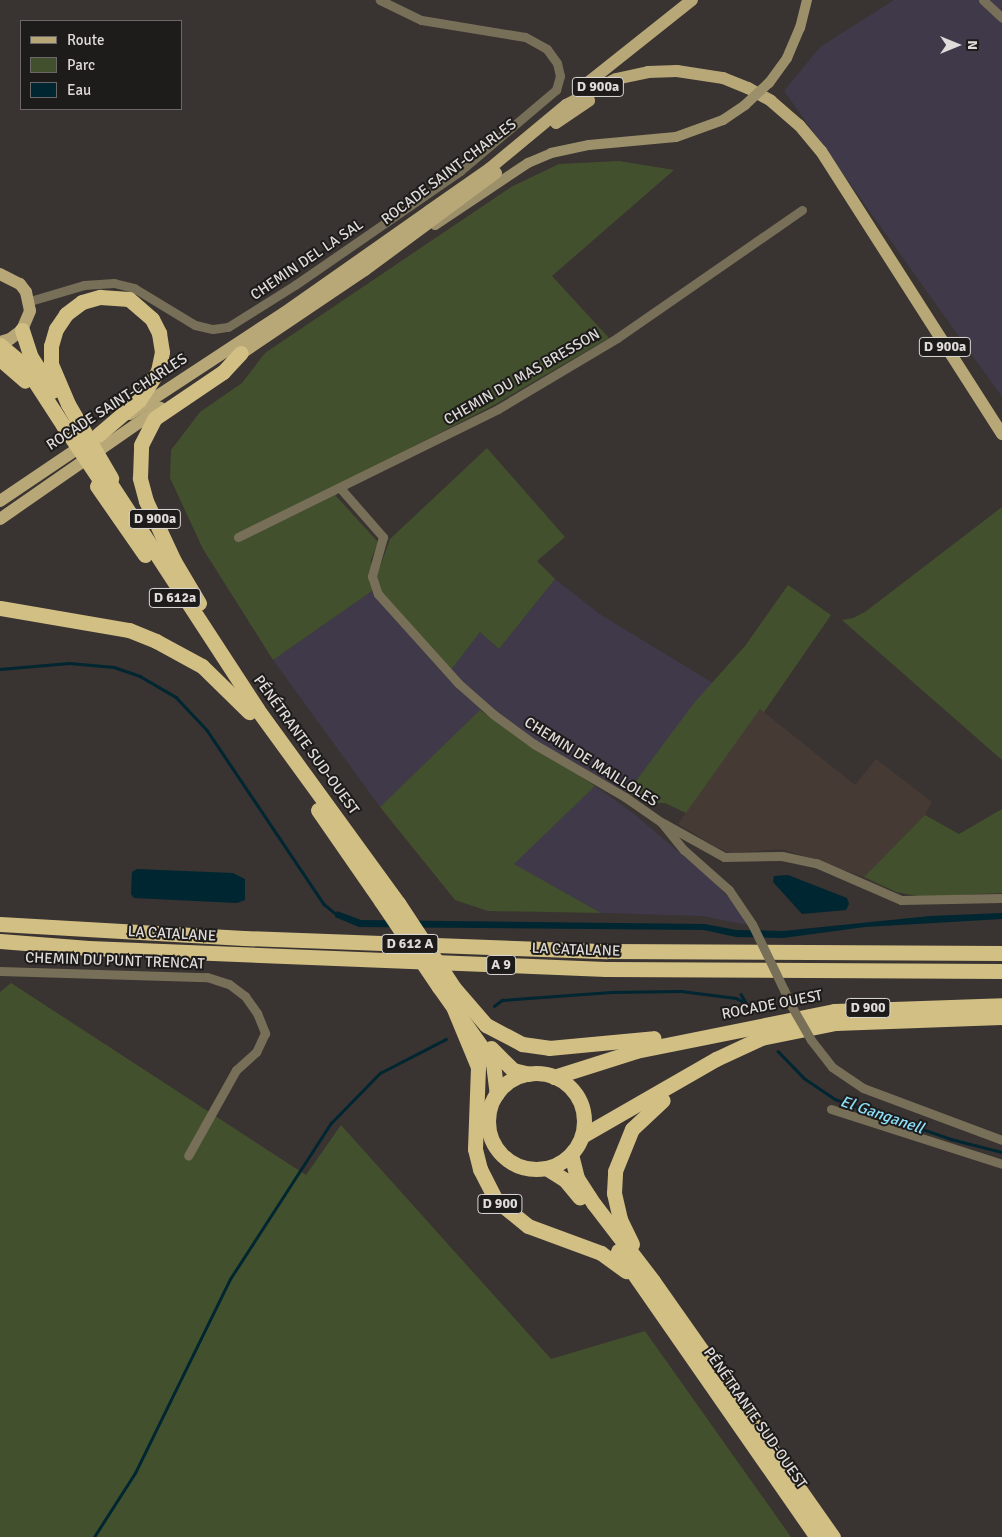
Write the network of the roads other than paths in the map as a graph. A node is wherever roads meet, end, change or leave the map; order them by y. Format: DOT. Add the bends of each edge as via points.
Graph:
graph roads {
  1 [pos="380,0"];
  2 [pos="692,0"];
  3 [pos="807,0"];
  4 [pos="983,0"];
  5 [pos="1002,18"];
  6 [pos="802,210"];
  7 [pos="429,211"];
  8 [pos="892,265"];
  9 [pos="365,270"];
  10 [pos="0,274"];
  11 [pos="30,301"];
  12 [pos="22,330"];
  13 [pos="0,343"];
  14 [pos="241,353"];
  15 [pos="0,359"];
  16 [pos="64,424"];
  17 [pos="1002,434"];
  18 [pos="98,435"];
  19 [pos="104,482"];
  20 [pos="341,489"];
  21 [pos="0,501"];
  22 [pos="0,519"];
  23 [pos="238,537"];
  24 [pos="0,608"];
  25 [pos="253,710"];
  26 [pos="660,822"];
  27 [pos="1002,898"];
  28 [pos="381,901"];
  29 [pos="398,903"];
  30 [pos="0,924"];
  31 [pos="0,941"];
  32 [pos="1002,953"];
  33 [pos="0,971"];
  34 [pos="1002,971"];
  35 [pos="446,987"];
  36 [pos="1002,1005"];
  37 [pos="454,1009"];
  38 [pos="1002,1017"];
  39 [pos="737,1029"];
  40 [pos="694,1072"];
  41 [pos="530,1074"];
  42 [pos="554,1077"];
  43 [pos="497,1094"];
  44 [pos="831,1109"];
  45 [pos="582,1136"];
  46 [pos="1002,1140"];
  47 [pos="571,1154"];
  48 [pos="188,1156"];
  49 [pos="1002,1164"];
  50 [pos="546,1168"];
  51 [pos="653,1281"];
  52 [pos="666,1318"];
  53 [pos="818,1537"];
  54 [pos="833,1537"];
  1 -- 11 [label="street, CHEMIN DEL LA SAL" via="421,20 518,34 547,49 560,76 556,90 460,171 295,285 228,327 213,329 195,325 134,288 114,283 84,285"];
  2 -- 7 [label="main road"];
  3 -- 9 [label="main road, bridge" via="800,28 787,58 769,83 723,120 697,132 656,141 569,148 528,163"];
  4 -- 5 [label="street"];
  6 -- 20 [label="street, CHEMIN DU MAS BRESSON" via="617,338 498,408"];
  7 -- 8 [label="main road, ROCADE SAINT-CHARLES / D 900a" via="489,168 566,105 596,88 616,79 648,72 699,73 748,88 771,101 799,125 821,151"];
  7 -- 18 [label="main road, ROCADE SAINT-CHARLES / D 900a" via="284,313"];
  8 -- 9 [label="main road, ROCADE SAINT-CHARLES / D 900a" via="802,140 775,113 761,103 719,86 669,79 620,86 589,100 456,205"];
  8 -- 17 [label="main road, ROCADE SAINT-CHARLES / D 900a"];
  9 -- 14 [label="main road, ROCADE SAINT-CHARLES / D 900a"];
  10 -- 11 [label="main road" via="20,284"];
  11 -- 12 [label="main road" via="28,321"];
  12 -- 13 [label="main road"];
  12 -- 16 [label="highway, D 612a"];
  13 -- 16 [label="highway, D 612a" via="24,365"];
  14 -- 22 [label="main road, ROCADE SAINT-CHARLES / D 900a"];
  14 -- 25 [label="highway, D 900a" via="223,372 155,418 146,430 138,460 146,501 174,561 249,685"];
  15 -- 16 [label="highway"];
  16 -- 19 [label="highway, D 612a, bridge"];
  18 -- 19 [label="highway, bridge" via="139,400 158,371 162,352 159,333 152,319 129,300 100,297 82,302 66,314 56,329 51,346 51,364"];
  18 -- 21 [label="main road, ROCADE SAINT-CHARLES / D 900a"];
  19 -- 25 [label="highway, PÉNÉTRANTE SUD-OUEST / D 612a" via="189,619"];
  19 -- 25 [label="highway, PÉNÉTRANTE SUD-OUEST / D 612a" via="123,503"];
  20 -- 23 [label="street, CHEMIN DU MAS BRESSON"];
  20 -- 26 [label="street, CHEMIN DE MAILLOLES" via="383,537 372,576 378,594 458,683 534,744 625,797"];
  24 -- 25 [label="highway" via="122,628 156,641 202,666"];
  25 -- 28 [label="highway, PÉNÉTRANTE SUD-OUEST / D 612a"];
  25 -- 29 [label="highway, PÉNÉTRANTE SUD-OUEST / D 612a"];
  26 -- 27 [label="street" via="695,838 724,857 782,856 816,863 901,900"];
  26 -- 46 [label="street, CHEMIN DE MAILLOLES, bridge" via="684,850 729,890 752,924 810,1040 832,1067 863,1088"];
  28 -- 35 [label="highway, D 612 A, bridge"];
  29 -- 35 [label="highway, PÉNÉTRANTE SUD-OUEST / D 612 A, bridge"];
  30 -- 32 [label="highway, LA CATALANE / A 9" via="244,938 597,951"];
  31 -- 34 [label="highway, LA CATALANE / A 9" via="606,969"];
  33 -- 48 [label="street, CHEMIN DU PUNT TRENCAT" via="207,977 229,984 245,996 265,1033 256,1052 236,1070"];
  35 -- 37 [label="highway, PÉNÉTRANTE SUD-OUEST"];
  35 -- 39 [label="highway" via="500,1035 536,1047"];
  35 -- 41 [label="highway, PÉNÉTRANTE SUD-OUEST" via="494,1053 513,1070"];
  36 -- 39 [label="highway, ROCADE OUEST / D 900" via="834,1011"];
  37 -- 43 [label="highway, PÉNÉTRANTE SUD-OUEST" via="493,1063"];
  37 -- 52 [label="highway, PÉNÉTRANTE SUD-OUEST / D 900" via="478,1067 475,1149 480,1169 496,1200 528,1226 601,1252"];
  38 -- 40 [label="highway, ROCADE OUEST / D 900" via="887,1019 788,1031 742,1046"];
  39 -- 42 [label="highway, ROCADE OUEST / D 900" via="636,1051"];
  40 -- 45 [label="highway, ROCADE OUEST / D 900"];
  40 -- 51 [label="highway" via="632,1129 615,1171 614,1193 620,1219"];
  41 -- 42 [label="highway, ROCADE OUEST"];
  41 -- 43 [label="highway" via="511,1080"];
  42 -- 45 [label="highway" via="569,1087 579,1101 584,1118"];
  43 -- 50 [label="highway" via="488,1118 493,1143 515,1165"];
  44 -- 49 [label="street"];
  45 -- 47 [label="highway, ROCADE OUEST"];
  47 -- 50 [label="highway, ROCADE OUEST"];
  47 -- 51 [label="highway" via="577,1178"];
  50 -- 52 [label="highway, PÉNÉTRANTE SUD-OUEST / D 900" via="565,1180 577,1194"];
  51 -- 54 [label="highway"];
  52 -- 53 [label="highway, PÉNÉTRANTE SUD-OUEST / D 900"];
}
